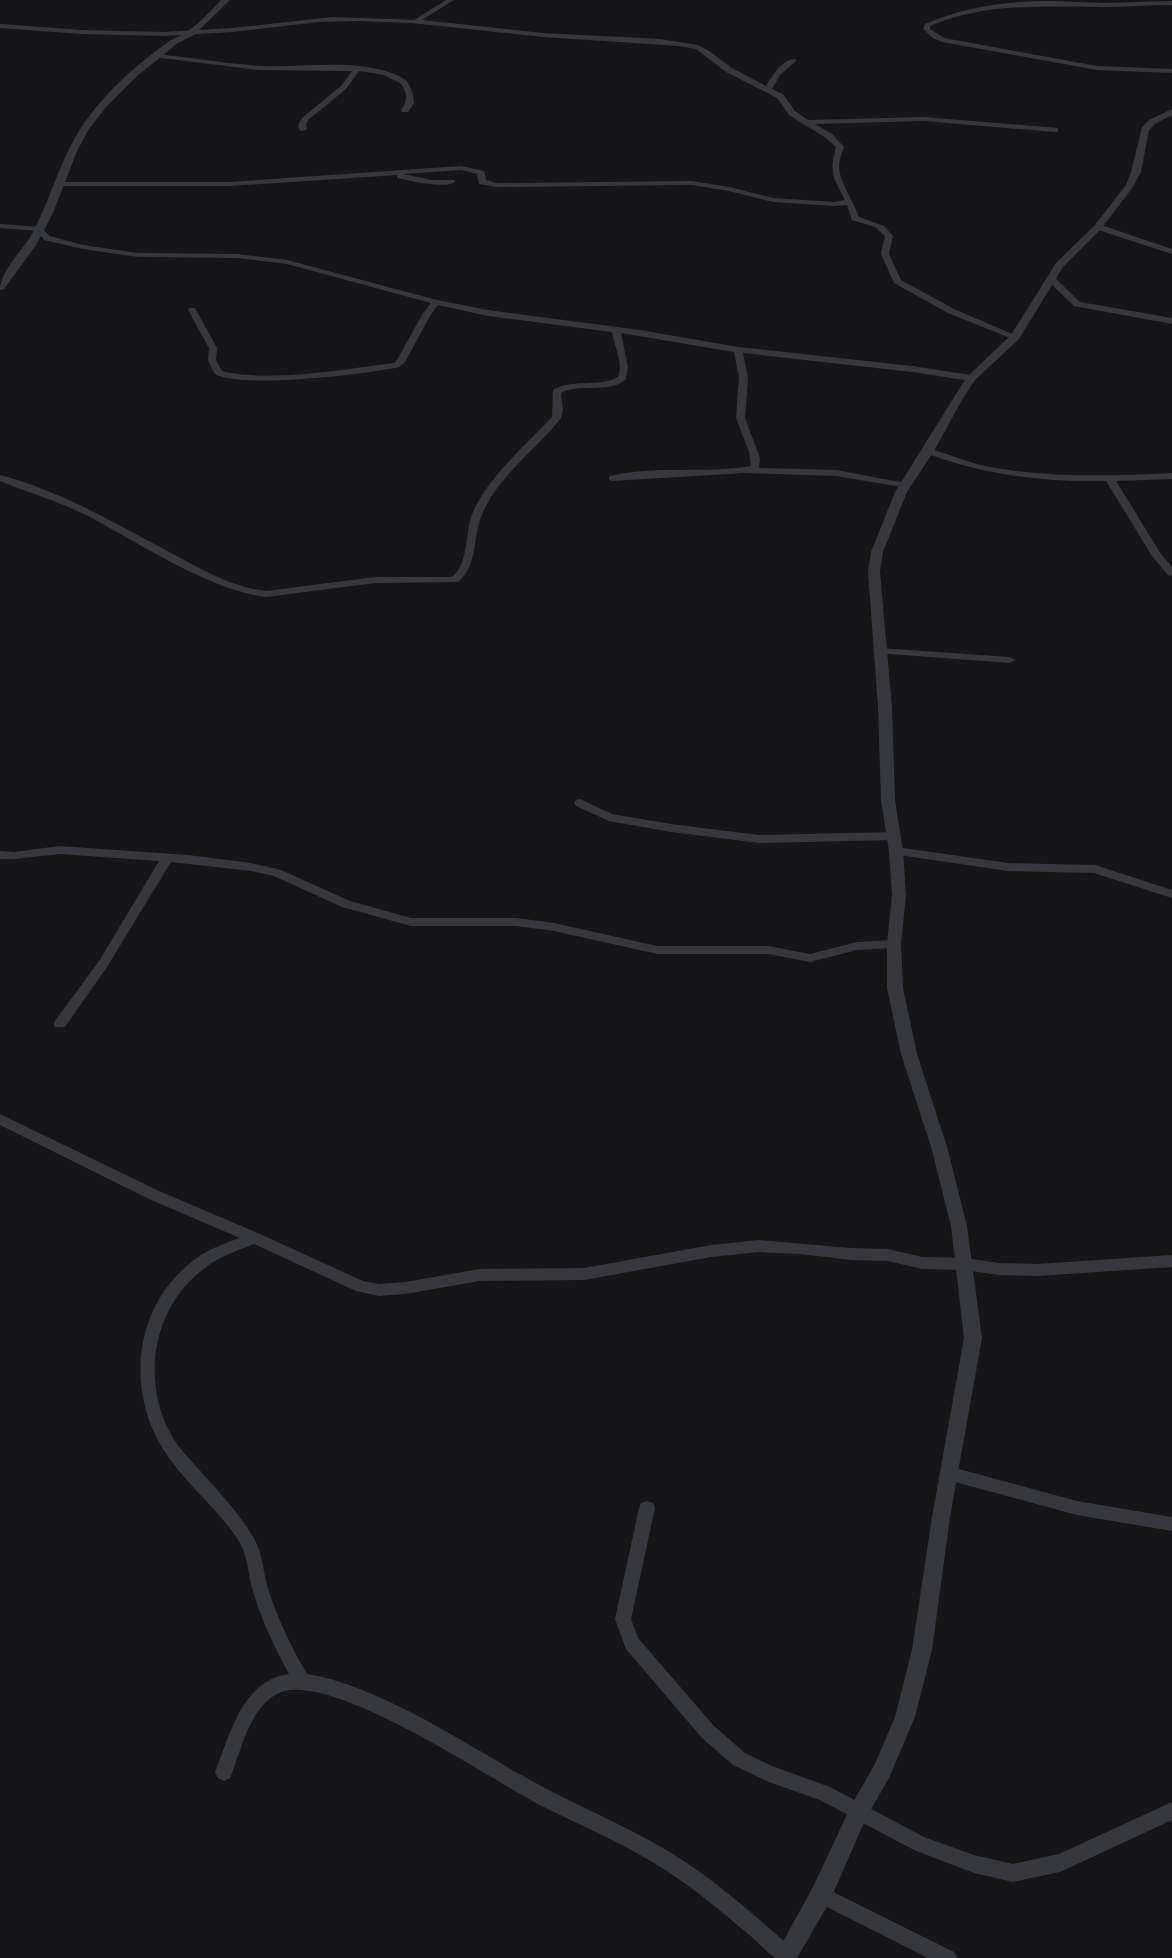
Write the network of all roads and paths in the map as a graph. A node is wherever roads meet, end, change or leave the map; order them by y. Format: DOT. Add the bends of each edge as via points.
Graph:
graph roads {
  1 [pos="226,0"];
  2 [pos="451,0"];
  3 [pos="1172,3"];
  4 [pos="415,22"];
  5 [pos="0,26"];
  6 [pos="191,33"];
  7 [pos="155,56"];
  8 [pos="794,60"];
  9 [pos="356,70"];
  10 [pos="1172,71"];
  11 [pos="768,90"];
  12 [pos="405,110"];
  13 [pos="1171,113"];
  14 [pos="808,122"];
  15 [pos="303,129"];
  16 [pos="1055,130"];
  17 [pos="387,173"];
  18 [pos="451,182"];
  19 [pos="59,184"];
  20 [pos="850,202"];
  21 [pos="0,226"];
  22 [pos="1098,227"];
  23 [pos="40,229"];
  24 [pos="1172,252"];
  25 [pos="1051,279"];
  26 [pos="0,287"];
  27 [pos="436,302"];
  28 [pos="192,310"];
  29 [pos="1172,321"];
  30 [pos="616,330"];
  31 [pos="1015,337"];
  32 [pos="738,350"];
  33 [pos="971,378"];
  34 [pos="928,451"];
  35 [pos="749,471"];
  36 [pos="1172,476"];
  37 [pos="0,478"];
  38 [pos="612,478"];
  39 [pos="1109,478"];
  40 [pos="905,486"];
  41 [pos="1172,573"];
  42 [pos="880,650"];
  43 [pos="1010,660"];
  44 [pos="580,803"];
  45 [pos="895,844"];
  46 [pos="0,855"];
  47 [pos="167,858"];
  48 [pos="1172,894"];
  49 [pos="894,944"];
  50 [pos="60,1024"];
  51 [pos="0,1118"];
  52 [pos="255,1238"];
  53 [pos="1172,1261"];
  54 [pos="964,1264"];
  55 [pos="948,1473"];
  56 [pos="647,1508"];
  57 [pos="1172,1524"];
  58 [pos="302,1681"];
  59 [pos="224,1772"];
  60 [pos="859,1811"];
  61 [pos="1172,1811"];
  62 [pos="821,1895"];
  63 [pos="786,1957"];
  64 [pos="948,1958"];
  1 -- 6 [label="street"];
  2 -- 4 [label="street"];
  3 -- 10 [label="street" via="986,4 954,12 927,25 926,29 942,40 1097,68"];
  4 -- 6 [label="street" via="362,18 308,19"];
  4 -- 11 [label="street" via="698,47 729,70"];
  5 -- 6 [label="street" via="96,34"];
  6 -- 7 [label="street"];
  7 -- 9 [label="street" via="259,68"];
  7 -- 19 [label="street" via="120,87 85,128"];
  8 -- 11 [label="street" via="777,74"];
  9 -- 12 [label="street" via="404,81 410,92"];
  9 -- 15 [label="street" via="336,96 306,117"];
  11 -- 14 [label="street" via="780,96 792,113"];
  13 -- 22 [label="street" via="1145,129 1130,185"];
  14 -- 16 [label="street" via="924,119"];
  14 -- 20 [label="street" via="840,147 836,174"];
  17 -- 18 [label="street" via="432,182"];
  17 -- 19 [label="street" via="230,184"];
  17 -- 20 [label="street" via="462,168 477,170 481,173 482,182 496,186 692,183 782,201"];
  19 -- 23 [label="street"];
  20 -- 31 [label="street" via="855,218 885,229 888,236 885,254 897,281 951,311"];
  21 -- 23 [label="street"];
  22 -- 24 [label="street"];
  22 -- 25 [label="street" via="1076,246"];
  23 -- 26 [label="street"];
  23 -- 27 [label="street" via="47,238 138,255 238,256 287,262"];
  25 -- 29 [label="street" via="1077,304"];
  25 -- 31 [label="street"];
  27 -- 28 [label="street" via="401,362 396,365 257,377 218,373 212,360 213,348"];
  27 -- 30 [label="street" via="488,314"];
  30 -- 32 [label="street"];
  30 -- 37 [label="street" via="622,358 622,379 609,384 564,386 556,392 556,418 510,466 486,499 472,527 468,557 460,575 454,580 375,580 266,594 249,593 183,563 88,512"];
  31 -- 33 [label="street"];
  32 -- 33 [label="street" via="912,368"];
  32 -- 35 [label="street" via="744,380 740,420 758,463"];
  33 -- 34 [label="street"];
  34 -- 39 [label="street" via="953,461 1028,476"];
  34 -- 40 [label="street"];
  35 -- 38 [label="street"];
  35 -- 40 [label="street" via="836,473"];
  36 -- 39 [label="street"];
  39 -- 41 [label="street" via="1157,556"];
  40 -- 42 [label="street" via="877,552 874,572"];
  42 -- 43 [label="street"];
  42 -- 45 [label="street" via="888,800"];
  44 -- 45 [label="street" via="609,817 671,828 758,838"];
  45 -- 48 [label="street" via="1008,867 1095,869"];
  45 -- 49 [label="street" via="899,895"];
  46 -- 47 [label="street" via="59,850"];
  47 -- 49 [label="street" via="221,862 277,873 346,904 412,922 516,922 657,950 768,950 810,958 858,946"];
  47 -- 50 [label="street" via="103,964"];
  49 -- 54 [label="street" via="895,988 909,1054 940,1150 959,1226"];
  51 -- 52 [label="street" via="162,1199"];
  52 -- 54 [label="street" via="361,1287 378,1290 480,1275 584,1274 711,1251 758,1246 888,1255 939,1265"];
  52 -- 58 [label="street" via="214,1254 176,1285 162,1306 151,1333 145,1366 149,1393 166,1440 247,1540 261,1591 285,1650"];
  53 -- 54 [label="street" via="1038,1270"];
  54 -- 55 [label="street" via="973,1338"];
  55 -- 57 [label="street" via="1077,1508"];
  55 -- 60 [label="street" via="922,1650 905,1717 882,1771"];
  56 -- 60 [label="street" via="624,1619 632,1643 708,1732 740,1759"];
  58 -- 59 [label="street" via="274,1686 250,1709"];
  58 -- 63 [label="street" via="355,1696 395,1715 560,1806 646,1848 706,1888"];
  60 -- 61 [label="street" via="920,1844 974,1864 1014,1873 1060,1864"];
  60 -- 62 [label="street"];
  62 -- 63 [label="street"];
  62 -- 64 [label="street"];
}
